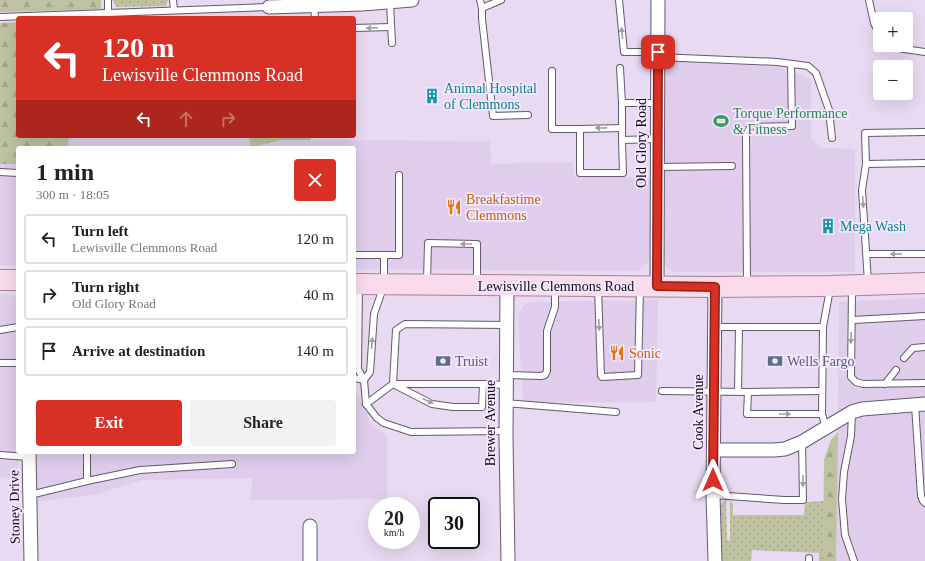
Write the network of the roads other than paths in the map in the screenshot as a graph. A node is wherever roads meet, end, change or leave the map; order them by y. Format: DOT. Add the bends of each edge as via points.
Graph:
graph roads {
  1 [pos="108,0"];
  2 [pos="173,0"];
  3 [pos="412,0"];
  4 [pos="480,0"];
  5 [pos="501,0"];
  6 [pos="619,0"];
  7 [pos="658,0"];
  8 [pos="868,0"];
  9 [pos="390,2"];
  10 [pos="269,7"];
  11 [pos="482,8"];
  12 [pos="174,10"];
  13 [pos="315,12"];
  14 [pos="108,13"];
  15 [pos="16,16"];
  16 [pos="27,16"];
  17 [pos="0,17"];
  18 [pos="873,19"];
  19 [pos="356,28"];
  20 [pos="391,28"];
  21 [pos="392,43"];
  22 [pos="913,50"];
  23 [pos="925,52"];
  24 [pos="658,55"];
  25 [pos="791,64"];
  26 [pos="620,68"];
  27 [pos="552,71"];
  28 [pos="622,103"];
  29 [pos="658,103"];
  30 [pos="528,114"];
  31 [pos="622,128"];
  32 [pos="580,129"];
  33 [pos="925,132"];
  34 [pos="832,138"];
  35 [pos="622,140"];
  36 [pos="657,140"];
  37 [pos="925,163"];
  38 [pos="866,164"];
  39 [pos="657,166"];
  40 [pos="732,166"];
  41 [pos="0,172"];
  42 [pos="16,173"];
  43 [pos="399,175"];
  44 [pos="867,254"];
  45 [pos="925,254"];
  46 [pos="356,255"];
  47 [pos="384,255"];
  48 [pos="0,280"];
  49 [pos="16,280"];
  50 [pos="925,283"];
  51 [pos="357,284"];
  52 [pos="384,285"];
  53 [pos="427,285"];
  54 [pos="860,285"];
  55 [pos="477,286"];
  56 [pos="507,286"];
  57 [pos="555,286"];
  58 [pos="598,286"];
  59 [pos="648,286"];
  60 [pos="747,286"];
  61 [pos="831,286"];
  62 [pos="715,287"];
  63 [pos="925,316"];
  64 [pos="853,320"];
  65 [pos="507,325"];
  66 [pos="16,327"];
  67 [pos="715,327"];
  68 [pos="823,327"];
  69 [pos="739,328"];
  70 [pos="0,330"];
  71 [pos="925,347"];
  72 [pos="904,358"];
  73 [pos="0,363"];
  74 [pos="16,363"];
  75 [pos="896,370"];
  76 [pos="356,378"];
  77 [pos="364,380"];
  78 [pos="506,380"];
  79 [pos="925,383"];
  80 [pos="393,384"];
  81 [pos="483,384"];
  82 [pos="885,384"];
  83 [pos="662,391"];
  84 [pos="714,391"];
  85 [pos="738,391"];
  86 [pos="822,391"];
  87 [pos="748,392"];
  88 [pos="506,403"];
  89 [pos="366,404"];
  90 [pos="920,405"];
  91 [pos="616,412"];
  92 [pos="852,412"];
  93 [pos="822,414"];
  94 [pos="826,427"];
  95 [pos="506,431"];
  96 [pos="802,442"];
  97 [pos="714,450"];
  98 [pos="88,454"];
  99 [pos="0,455"];
  100 [pos="29,455"];
  101 [pos="232,464"];
  102 [pos="87,481"];
  103 [pos="30,495"];
  104 [pos="713,495"];
  105 [pos="925,503"];
  106 [pos="310,526"];
  107 [pos="31,561"];
  108 [pos="310,561"];
  109 [pos="508,561"];
  110 [pos="715,561"];
  111 [pos="854,561"];
  1 -- 14 [label="lane"];
  2 -- 12 [label="lane"];
  3 -- 9 [label="street"];
  4 -- 11 [label="lane"];
  5 -- 11 [label="lane"];
  24 -- 6 [label="lane, one-way" via="624,52"];
  7 -- 24 [label="street, Old Glory Road"];
  8 -- 18 [label="lane"];
  9 -- 13 [label="street"];
  9 -- 20 [label="lane"];
  10 -- 12 [label="lane"];
  10 -- 13 [label="street"];
  11 -- 30 [label="lane" via="493,116"];
  12 -- 14 [label="lane"];
  14 -- 16 [label="lane"];
  15 -- 17 [label="lane"];
  20 -- 19 [label="lane, one-way"];
  20 -- 21 [label="lane"];
  22 -- 23 [label="lane"];
  24 -- 25 [label="lane"];
  24 -- 29 [label="street, Old Glory Road"];
  25 -- 34 [label="lane" via="808,66 816,73 829,110"];
  25 -- 60 [label="lane" via="792,126 750,127 746,135"];
  26 -- 28 [label="lane"];
  27 -- 32 [label="lane" via="552,129"];
  28 -- 29 [label="lane"];
  28 -- 31 [label="lane"];
  29 -- 36 [label="street, Old Glory Road"];
  31 -- 32 [label="lane, one-way"];
  31 -- 35 [label="lane"];
  32 -- 35 [label="lane" via="580,173 623,173"];
  33 -- 38 [label="lane" via="865,133"];
  35 -- 36 [label="lane"];
  36 -- 39 [label="street, Old Glory Road"];
  37 -- 38 [label="lane"];
  38 -- 44 [label="lane, one-way" via="862,190"];
  39 -- 40 [label="lane"];
  39 -- 59 [label="street, Old Glory Road"];
  41 -- 42 [label="lane"];
  43 -- 47 [label="lane" via="399,255"];
  45 -- 44 [label="lane, one-way"];
  44 -- 54 [label="lane"];
  46 -- 47 [label="lane"];
  47 -- 52 [label="lane"];
  48 -- 49 [label="main road"];
  50 -- 54 [label="main road, Lewisville Clemmons Road"];
  51 -- 52 [label="main road, Lewisville Clemmons Road"];
  51 -- 77 [label="lane" via="358,369"];
  52 -- 53 [label="main road, Lewisville Clemmons Road"];
  77 -- 52 [label="lane, one-way" via="370,372 374,314"];
  53 -- 55 [label="main road, Lewisville Clemmons Road"];
  55 -- 53 [label="lane, one-way" via="477,244 428,243"];
  54 -- 61 [label="main road, Lewisville Clemmons Road"];
  54 -- 64 [label="lane"];
  55 -- 56 [label="main road, Lewisville Clemmons Road"];
  56 -- 57 [label="main road, Lewisville Clemmons Road"];
  56 -- 65 [label="street, Brewer Avenue"];
  57 -- 58 [label="main road, Lewisville Clemmons Road"];
  57 -- 78 [label="lane" via="554,307 547,331 545,375"];
  58 -- 59 [label="main road, Lewisville Clemmons Road"];
  58 -- 59 [label="lane, one-way" via="602,377 638,375"];
  59 -- 62 [label="main road, Lewisville Clemmons Road"];
  60 -- 61 [label="main road, Lewisville Clemmons Road"];
  60 -- 62 [label="main road, Lewisville Clemmons Road"];
  61 -- 68 [label="lane"];
  62 -- 67 [label="street, Cook Avenue"];
  63 -- 64 [label="lane"];
  64 -- 82 [label="lane, one-way" via="852,377 856,382 863,384"];
  65 -- 78 [label="street, Brewer Avenue"];
  65 -- 80 [label="lane" via="405,324 396,330"];
  66 -- 70 [label="lane"];
  67 -- 69 [label="lane"];
  67 -- 84 [label="street, Cook Avenue"];
  68 -- 69 [label="lane"];
  68 -- 86 [label="lane"];
  69 -- 85 [label="lane"];
  71 -- 72 [label="lane" via="913,348"];
  73 -- 74 [label="lane"];
  75 -- 82 [label="lane"];
  76 -- 77 [label="lane"];
  77 -- 89 [label="lane"];
  78 -- 81 [label="lane"];
  78 -- 88 [label="street, Brewer Avenue"];
  79 -- 82 [label="lane"];
  80 -- 81 [label="lane"];
  80 -- 81 [label="lane, one-way" via="432,404 453,407 482,407"];
  80 -- 89 [label="lane"];
  83 -- 84 [label="lane"];
  84 -- 85 [label="lane"];
  84 -- 97 [label="street, Cook Avenue"];
  85 -- 87 [label="lane"];
  86 -- 87 [label="lane"];
  86 -- 93 [label="lane"];
  87 -- 93 [label="lane, one-way" via="747,414"];
  88 -- 91 [label="lane"];
  88 -- 95 [label="street, Brewer Avenue"];
  89 -- 95 [label="lane" via="384,423 411,432"];
  90 -- 92 [label="street"];
  90 -- 105 [label="lane" via="921,496"];
  92 -- 94 [label="street"];
  92 -- 111 [label="lane" via="842,499 845,535"];
  93 -- 94 [label="lane"];
  94 -- 96 [label="street"];
  95 -- 109 [label="street, Brewer Avenue"];
  96 -- 97 [label="street" via="774,450"];
  96 -- 104 [label="lane, one-way" via="803,500"];
  97 -- 104 [label="street, Cook Avenue"];
  98 -- 102 [label="lane"];
  99 -- 100 [label="lane"];
  100 -- 103 [label="street, Stoney Drive"];
  101 -- 102 [label="lane" via="140,470"];
  102 -- 103 [label="lane"];
  103 -- 107 [label="street, Stoney Drive"];
  104 -- 110 [label="street, Cook Avenue"];
  106 -- 108 [label="street"];
}
